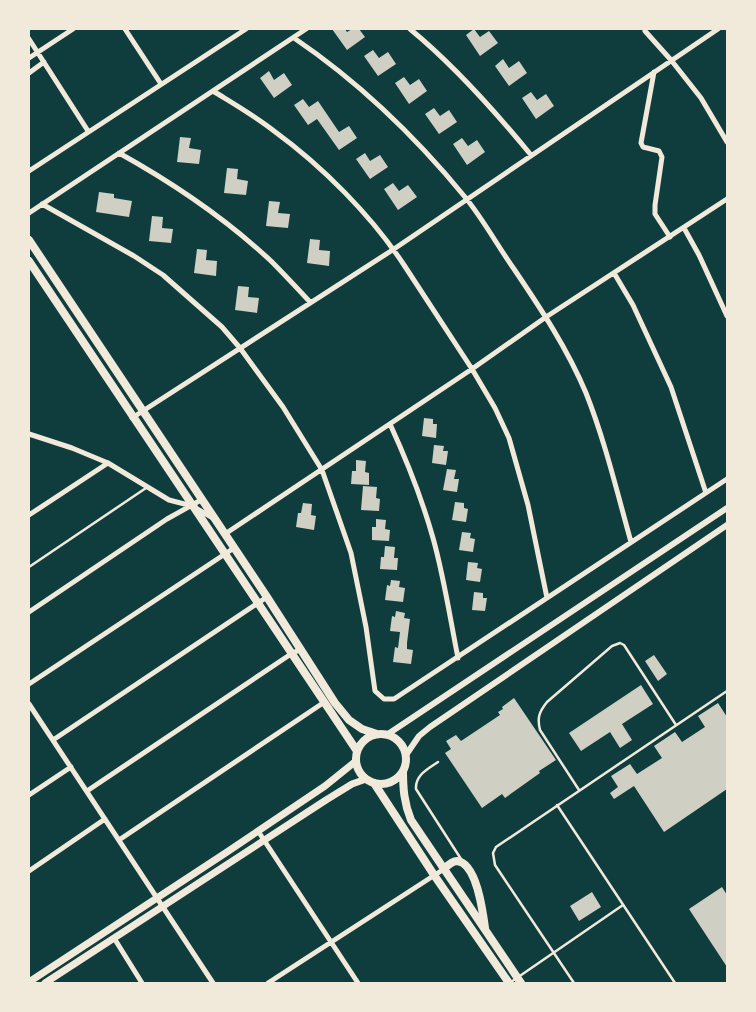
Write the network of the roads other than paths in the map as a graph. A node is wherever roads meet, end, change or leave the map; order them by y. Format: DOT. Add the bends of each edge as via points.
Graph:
graph roads {
  1 [pos="73,29"];
  2 [pos="125,29"];
  3 [pos="232,29"];
  4 [pos="246,29"];
  5 [pos="306,29"];
  6 [pos="410,29"];
  7 [pos="718,29"];
  8 [pos="645,31"];
  9 [pos="236,35"];
  10 [pos="294,38"];
  11 [pos="29,39"];
  12 [pos="38,52"];
  13 [pos="29,58"];
  14 [pos="671,60"];
  15 [pos="44,62"];
  16 [pos="654,72"];
  17 [pos="29,73"];
  18 [pos="161,84"];
  19 [pos="213,91"];
  20 [pos="88,132"];
  21 [pos="727,142"];
  22 [pos="119,153"];
  23 [pos="531,155"];
  24 [pos="29,171"];
  25 [pos="466,199"];
  26 [pos="727,199"];
  27 [pos="42,204"];
  28 [pos="29,213"];
  29 [pos="684,228"];
  30 [pos="670,237"];
  31 [pos="30,245"];
  32 [pos="394,249"];
  33 [pos="29,261"];
  34 [pos="614,273"];
  35 [pos="310,302"];
  36 [pos="727,316"];
  37 [pos="546,317"];
  38 [pos="240,348"];
  39 [pos="472,369"];
  40 [pos="142,410"];
  41 [pos="132,418"];
  42 [pos="390,424"];
  43 [pos="29,434"];
  44 [pos="108,463"];
  45 [pos="322,470"];
  46 [pos="727,479"];
  47 [pos="147,487"];
  48 [pos="706,493"];
  49 [pos="201,500"];
  50 [pos="192,506"];
  51 [pos="727,508"];
  52 [pos="29,515"];
  53 [pos="214,519"];
  54 [pos="727,525"];
  55 [pos="225,534"];
  56 [pos="631,542"];
  57 [pos="234,548"];
  58 [pos="224,554"];
  59 [pos="29,567"];
  60 [pos="267,597"];
  61 [pos="547,598"];
  62 [pos="257,604"];
  63 [pos="29,612"];
  64 [pos="301,649"];
  65 [pos="291,654"];
  66 [pos="458,658"];
  67 [pos="29,684"];
  68 [pos="727,691"];
  69 [pos="323,703"];
  70 [pos="29,704"];
  71 [pos="676,725"];
  72 [pos="377,734"];
  73 [pos="388,734"];
  74 [pos="52,740"];
  75 [pos="357,752"];
  76 [pos="406,755"];
  77 [pos="356,761"];
  78 [pos="438,762"];
  79 [pos="71,767"];
  80 [pos="403,771"];
  81 [pos="370,781"];
  82 [pos="579,790"];
  83 [pos="86,791"];
  84 [pos="29,795"];
  85 [pos="557,805"];
  86 [pos="105,819"];
  87 [pos="258,831"];
  88 [pos="119,840"];
  89 [pos="264,840"];
  90 [pos="456,858"];
  91 [pos="444,869"];
  92 [pos="29,871"];
  93 [pos="434,875"];
  94 [pos="157,898"];
  95 [pos="623,905"];
  96 [pos="162,906"];
  97 [pos="485,930"];
  98 [pos="114,938"];
  99 [pos="331,942"];
  100 [pos="554,953"];
  101 [pos="520,981"];
  102 [pos="29,982"];
  103 [pos="45,983"];
  104 [pos="142,983"];
  105 [pos="213,983"];
  106 [pos="268,983"];
  107 [pos="358,983"];
  108 [pos="509,983"];
  109 [pos="574,983"];
  110 [pos="675,983"];
  1 -- 12 [label="street"];
  2 -- 18 [label="street"];
  3 -- 9 [label="street"];
  4 -- 9 [label="street"];
  5 -- 10 [label="street"];
  6 -- 23 [label="street" via="447,62"];
  7 -- 14 [label="street"];
  8 -- 14 [label="street"];
  9 -- 18 [label="street"];
  10 -- 19 [label="street"];
  10 -- 25 [label="street" via="353,81 394,118"];
  11 -- 12 [label="street"];
  12 -- 13 [label="street"];
  12 -- 15 [label="street"];
  14 -- 16 [label="street"];
  14 -- 21 [label="street" via="701,98"];
  15 -- 17 [label="street"];
  15 -- 20 [label="street"];
  16 -- 23 [label="street"];
  16 -- 30 [label="street" via="641,144 659,151 662,157 655,214"];
  18 -- 20 [label="street"];
  19 -- 22 [label="street"];
  19 -- 32 [label="street" via="275,131 321,170"];
  20 -- 24 [label="street"];
  22 -- 27 [label="street"];
  22 -- 35 [label="street" via="189,195 232,228 271,261"];
  23 -- 25 [label="street"];
  25 -- 32 [label="street"];
  25 -- 37 [label="street"];
  26 -- 29 [label="street"];
  27 -- 28 [label="street"];
  27 -- 38 [label="street" via="163,275 222,327"];
  29 -- 30 [label="street"];
  29 -- 36 [label="street"];
  30 -- 34 [label="street"];
  31 -- 40 [label="highway"];
  32 -- 35 [label="street"];
  32 -- 39 [label="street"];
  33 -- 41 [label="highway"];
  34 -- 37 [label="street"];
  34 -- 48 [label="street" via="633,305 671,387"];
  35 -- 38 [label="street"];
  37 -- 39 [label="street"];
  37 -- 56 [label="street" via="586,394"];
  38 -- 40 [label="street"];
  38 -- 45 [label="street"];
  39 -- 42 [label="street"];
  39 -- 61 [label="street" via="509,438 528,505"];
  40 -- 41 [label="street"];
  40 -- 49 [label="highway"];
  41 -- 50 [label="highway"];
  42 -- 45 [label="street"];
  42 -- 66 [label="street" via="420,496 433,539"];
  43 -- 44 [label="street"];
  44 -- 47 [label="street"];
  44 -- 52 [label="street"];
  45 -- 55 [label="street"];
  45 -- 66 [label="street" via="351,553 366,627 374,691 384,699 394,699"];
  46 -- 48 [label="street"];
  47 -- 50 [label="street" via="176,503"];
  47 -- 59 [label="lane"];
  48 -- 56 [label="street"];
  49 -- 50 [label="street"];
  49 -- 53 [label="highway"];
  50 -- 53 [label="street"];
  50 -- 58 [label="highway"];
  50 -- 63 [label="street" via="167,519"];
  51 -- 73 [label="street"];
  53 -- 55 [label="highway"];
  54 -- 76 [label="street" via="430,726"];
  55 -- 57 [label="highway"];
  56 -- 61 [label="street"];
  57 -- 58 [label="street"];
  57 -- 60 [label="highway"];
  58 -- 62 [label="highway"];
  58 -- 67 [label="street"];
  60 -- 62 [label="street"];
  60 -- 64 [label="highway"];
  61 -- 66 [label="street"];
  62 -- 65 [label="highway"];
  62 -- 74 [label="street"];
  64 -- 65 [label="street"];
  64 -- 72 [label="highway" via="345,716 362,729"];
  65 -- 69 [label="highway"];
  65 -- 83 [label="street"];
  68 -- 71 [label="lane"];
  69 -- 75 [label="highway"];
  69 -- 88 [label="street"];
  70 -- 74 [label="street"];
  71 -- 82 [label="lane"];
  71 -- 82 [label="lane" via="624,645 612,646 540,710 540,730"];
  72 -- 73 [label="highway"];
  72 -- 75 [label="highway" via="364,740"];
  73 -- 76 [label="highway" via="399,741"];
  74 -- 79 [label="street"];
  75 -- 77 [label="highway"];
  76 -- 80 [label="highway"];
  77 -- 81 [label="highway" via="361,774"];
  77 -- 87 [label="main road"];
  78 -- 90 [label="lane" via="419,777 416,789"];
  79 -- 83 [label="street"];
  79 -- 84 [label="street"];
  80 -- 81 [label="highway" via="391,782"];
  80 -- 91 [label="highway" via="406,808 411,820"];
  81 -- 89 [label="main road" via="359,781 346,788"];
  81 -- 93 [label="highway"];
  82 -- 85 [label="lane"];
  83 -- 86 [label="street"];
  85 -- 95 [label="lane"];
  85 -- 100 [label="lane" via="496,846 493,853 496,865"];
  86 -- 88 [label="street"];
  86 -- 92 [label="street"];
  87 -- 89 [label="street"];
  87 -- 94 [label="main road"];
  88 -- 94 [label="street"];
  89 -- 96 [label="main road"];
  89 -- 99 [label="street"];
  90 -- 91 [label="highway"];
  90 -- 97 [label="highway" via="474,879 482,904"];
  91 -- 93 [label="street"];
  91 -- 97 [label="highway"];
  93 -- 99 [label="street"];
  93 -- 108 [label="highway"];
  94 -- 96 [label="street"];
  94 -- 102 [label="main road"];
  95 -- 100 [label="lane"];
  95 -- 110 [label="lane"];
  96 -- 98 [label="main road"];
  96 -- 105 [label="street"];
  97 -- 101 [label="highway"];
  98 -- 103 [label="main road"];
  98 -- 104 [label="street"];
  99 -- 106 [label="street"];
  99 -- 107 [label="street"];
  100 -- 101 [label="lane"];
  100 -- 109 [label="lane"];
  101 -- 108 [label="lane"];
}
